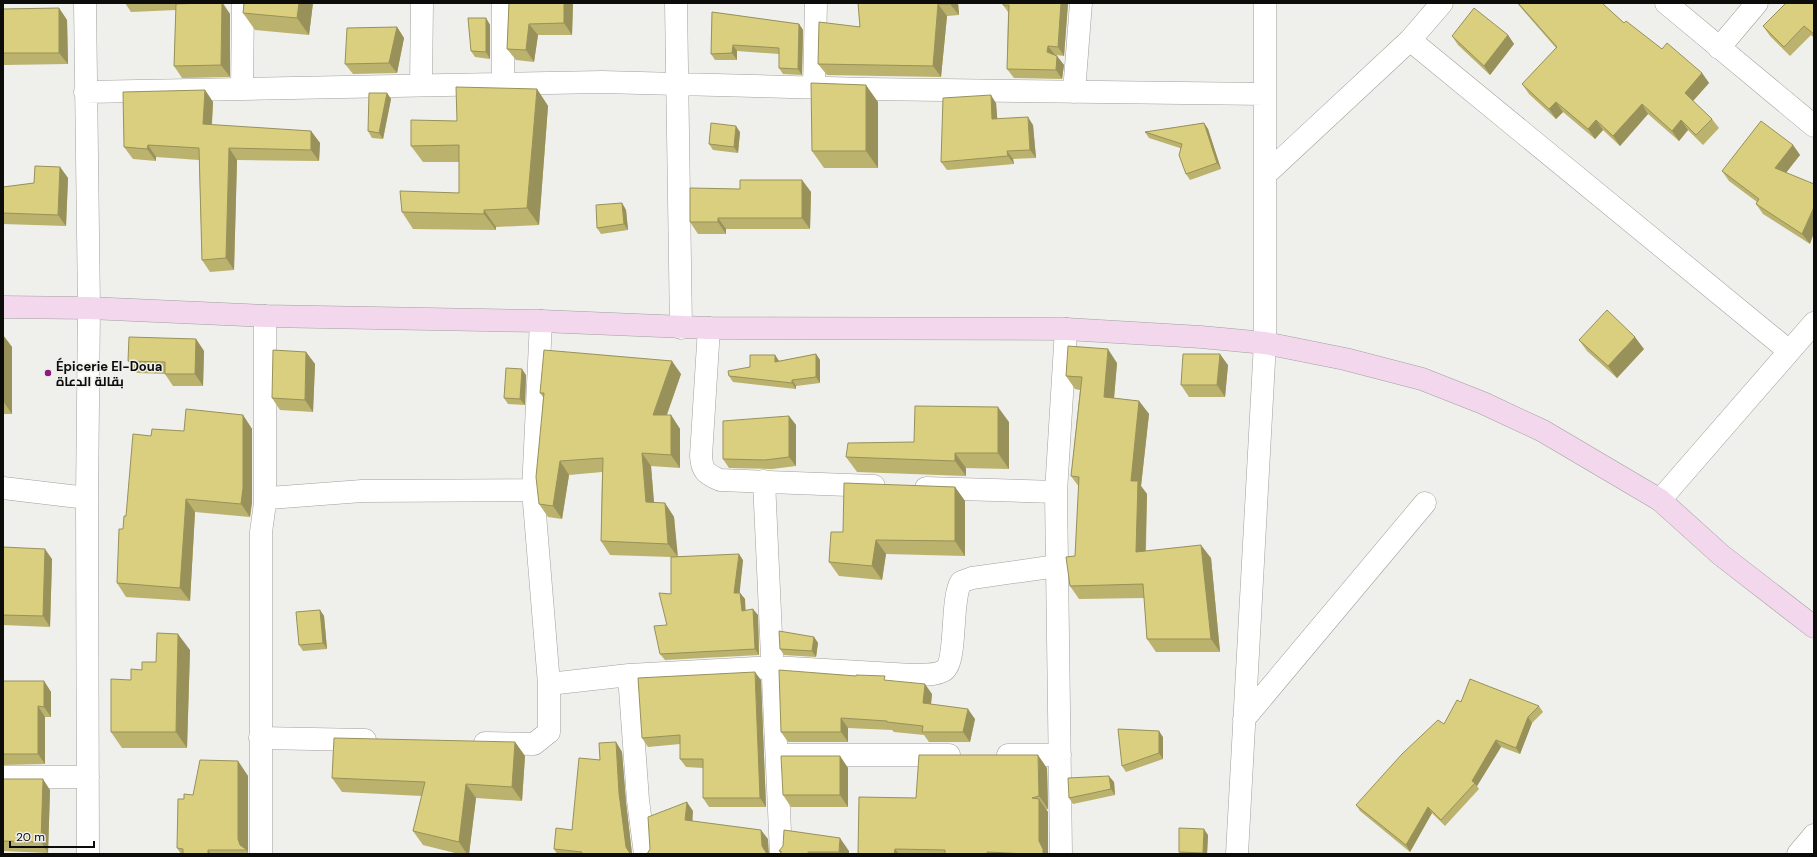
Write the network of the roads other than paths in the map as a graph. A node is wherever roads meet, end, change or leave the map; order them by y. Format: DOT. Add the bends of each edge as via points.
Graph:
graph roads {
  1 [pos="85,3"];
  2 [pos="243,3"];
  3 [pos="422,3"];
  4 [pos="503,3"];
  5 [pos="676,3"];
  6 [pos="816,3"];
  7 [pos="1081,3"];
  8 [pos="1265,3"];
  9 [pos="1442,3"];
  10 [pos="1666,3"];
  11 [pos="1757,3"];
  12 [pos="1410,40"];
  13 [pos="1719,48"];
  14 [pos="503,84"];
  15 [pos="678,84"];
  16 [pos="420,85"];
  17 [pos="242,88"];
  18 [pos="814,88"];
  19 [pos="85,92"];
  20 [pos="1074,92"];
  21 [pos="1265,94"];
  22 [pos="1812,119"];
  23 [pos="1265,175"];
  24 [pos="3,307"];
  25 [pos="89,308"];
  26 [pos="265,316"];
  27 [pos="541,321"];
  28 [pos="1814,323"];
  29 [pos="681,328"];
  30 [pos="708,328"];
  31 [pos="1066,329"];
  32 [pos="1265,344"];
  33 [pos="1789,351"];
  34 [pos="764,481"];
  35 [pos="3,488"];
  36 [pos="533,490"];
  37 [pos="1056,492"];
  38 [pos="87,498"];
  39 [pos="1660,500"];
  40 [pos="265,503"];
  41 [pos="1425,503"];
  42 [pos="1057,566"];
  43 [pos="1814,627"];
  44 [pos="773,667"];
  45 [pos="629,675"];
  46 [pos="549,684"];
  47 [pos="1244,719"];
  48 [pos="260,738"];
  49 [pos="385,741"];
  50 [pos="464,742"];
  51 [pos="777,754"];
  52 [pos="965,755"];
  53 [pos="989,755"];
  54 [pos="1060,755"];
  55 [pos="3,777"];
  56 [pos="88,777"];
  57 [pos="1814,835"];
  58 [pos="88,854"];
  59 [pos="261,854"];
  60 [pos="645,854"];
  61 [pos="781,854"];
  62 [pos="1061,854"];
  63 [pos="1237,854"];
  64 [pos="1798,854"];
  1 -- 19 [label="street"];
  2 -- 17 [label="street"];
  3 -- 16 [label="street"];
  4 -- 14 [label="street"];
  5 -- 15 [label="street"];
  6 -- 18 [label="street"];
  7 -- 20 [label="street"];
  8 -- 21 [label="street"];
  9 -- 12 [label="street"];
  10 -- 13 [label="street"];
  11 -- 13 [label="street"];
  12 -- 23 [label="street"];
  12 -- 33 [label="street"];
  13 -- 22 [label="street"];
  14 -- 15 [label="street"];
  14 -- 16 [label="street"];
  15 -- 18 [label="street"];
  15 -- 29 [label="street"];
  16 -- 17 [label="street"];
  17 -- 19 [label="street"];
  18 -- 20 [label="street"];
  19 -- 25 [label="street"];
  20 -- 21 [label="street"];
  21 -- 23 [label="street"];
  23 -- 32 [label="street"];
  24 -- 25 [label="main road"];
  25 -- 26 [label="main road"];
  25 -- 38 [label="street"];
  26 -- 27 [label="main road"];
  26 -- 40 [label="street"];
  27 -- 29 [label="main road"];
  27 -- 36 [label="street"];
  28 -- 33 [label="street"];
  29 -- 30 [label="main road"];
  30 -- 31 [label="main road"];
  30 -- 34 [label="street" via="702,468 706,474 720,480"];
  31 -- 32 [label="main road" via="1193,336"];
  31 -- 37 [label="street"];
  32 -- 39 [label="main road" via="1345,359 1422,379 1476,400 1543,430"];
  32 -- 47 [label="street"];
  33 -- 39 [label="street"];
  34 -- 37 [label="street"];
  34 -- 44 [label="street"];
  35 -- 38 [label="street"];
  36 -- 40 [label="street" via="362,491 269,498"];
  36 -- 46 [label="street"];
  37 -- 42 [label="street"];
  38 -- 56 [label="street"];
  39 -- 43 [label="main road" via="1721,555"];
  40 -- 48 [label="street" via="261,532"];
  41 -- 47 [label="street"];
  42 -- 44 [label="street" via="972,578 961,582 956,594 951,657 943,671 912,675"];
  42 -- 54 [label="street"];
  44 -- 45 [label="street"];
  44 -- 51 [label="street"];
  45 -- 46 [label="street"];
  45 -- 60 [label="street" via="638,800"];
  46 -- 50 [label="street" via="549,732 534,744"];
  47 -- 63 [label="street"];
  48 -- 49 [label="street"];
  48 -- 59 [label="street"];
  51 -- 52 [label="street"];
  51 -- 61 [label="street"];
  53 -- 54 [label="street"];
  54 -- 62 [label="street"];
  55 -- 56 [label="street"];
  56 -- 58 [label="street"];
  57 -- 64 [label="street"];
}
